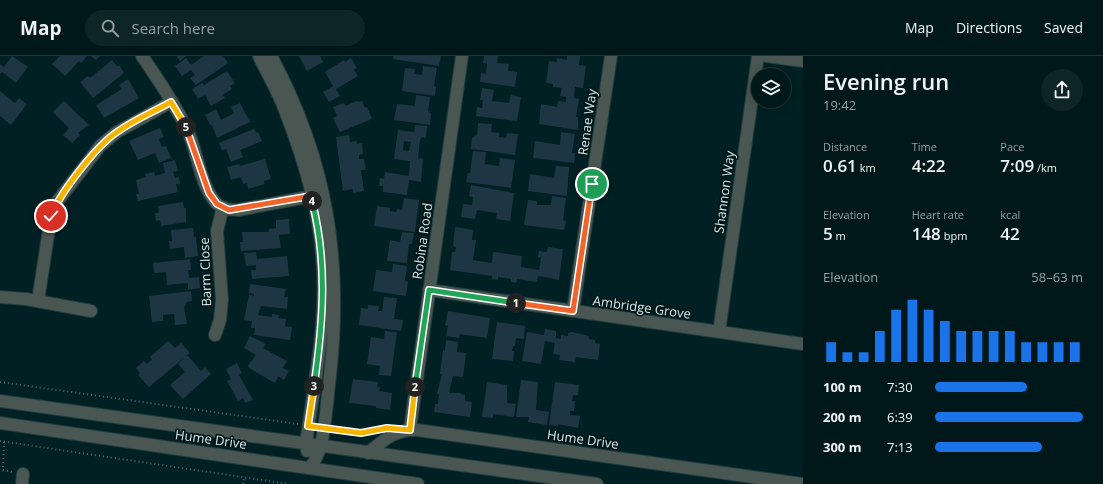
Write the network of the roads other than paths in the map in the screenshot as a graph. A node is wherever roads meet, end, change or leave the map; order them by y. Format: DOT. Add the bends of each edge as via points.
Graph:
graph roads {
  1 [pos="142,56"];
  2 [pos="259,56"];
  3 [pos="271,56"];
  4 [pos="462,56"];
  5 [pos="611,56"];
  6 [pos="758,56"];
  7 [pos="766,56"];
  8 [pos="803,61"];
  9 [pos="171,102"];
  10 [pos="324,194"];
  11 [pos="311,196"];
  12 [pos="223,207"];
  13 [pos="429,290"];
  14 [pos="0,297"];
  15 [pos="38,301"];
  16 [pos="91,311"];
  17 [pos="573,311"];
  18 [pos="719,332"];
  19 [pos="215,336"];
  20 [pos="803,344"];
  21 [pos="0,401"];
  22 [pos="0,423"];
  23 [pos="410,430"];
  24 [pos="306,444"];
  25 [pos="320,446"];
  26 [pos="368,453"];
  27 [pos="311,468"];
  28 [pos="418,484"];
  29 [pos="597,484"];
  30 [pos="802,484"];
  1 -- 9 [label="street"];
  2 -- 11 [label="street" via="286,112"];
  3 -- 10 [label="street" via="308,137"];
  4 -- 13 [label="street, Robina Road"];
  5 -- 17 [label="street, Renae Way"];
  6 -- 18 [label="street, Shannon Way"];
  7 -- 8 [label="street"];
  9 -- 12 [label="street" via="187,130 209,193 217,204"];
  9 -- 15 [label="street" via="117,132 101,145 56,202 51,216"];
  10 -- 11 [label="street"];
  10 -- 25 [label="street" via="332,239 335,317"];
  11 -- 12 [label="street" via="238,210"];
  11 -- 24 [label="street" via="318,224 323,290 319,355"];
  12 -- 19 [label="street, Barm Close" via="217,231 222,300"];
  13 -- 17 [label="street, Ambridge Grove"];
  13 -- 23 [label="street, Robina Road"];
  14 -- 15 [label="street"];
  15 -- 16 [label="street"];
  17 -- 18 [label="street, Ambridge Grove"];
  18 -- 20 [label="street, Ambridge Grove"];
  21 -- 24 [label="street, Hume Drive"];
  22 -- 27 [label="street, Hume Drive"];
  23 -- 26 [label="street, Hume Drive" via="390,434"];
  23 -- 30 [label="street, Hume Drive"];
  24 -- 25 [label="street, Hume Drive"];
  24 -- 27 [label="street"];
  25 -- 26 [label="street, Hume Drive"];
  25 -- 27 [label="street"];
  26 -- 29 [label="street, Hume Drive"];
  27 -- 28 [label="street, Hume Drive"];
}
